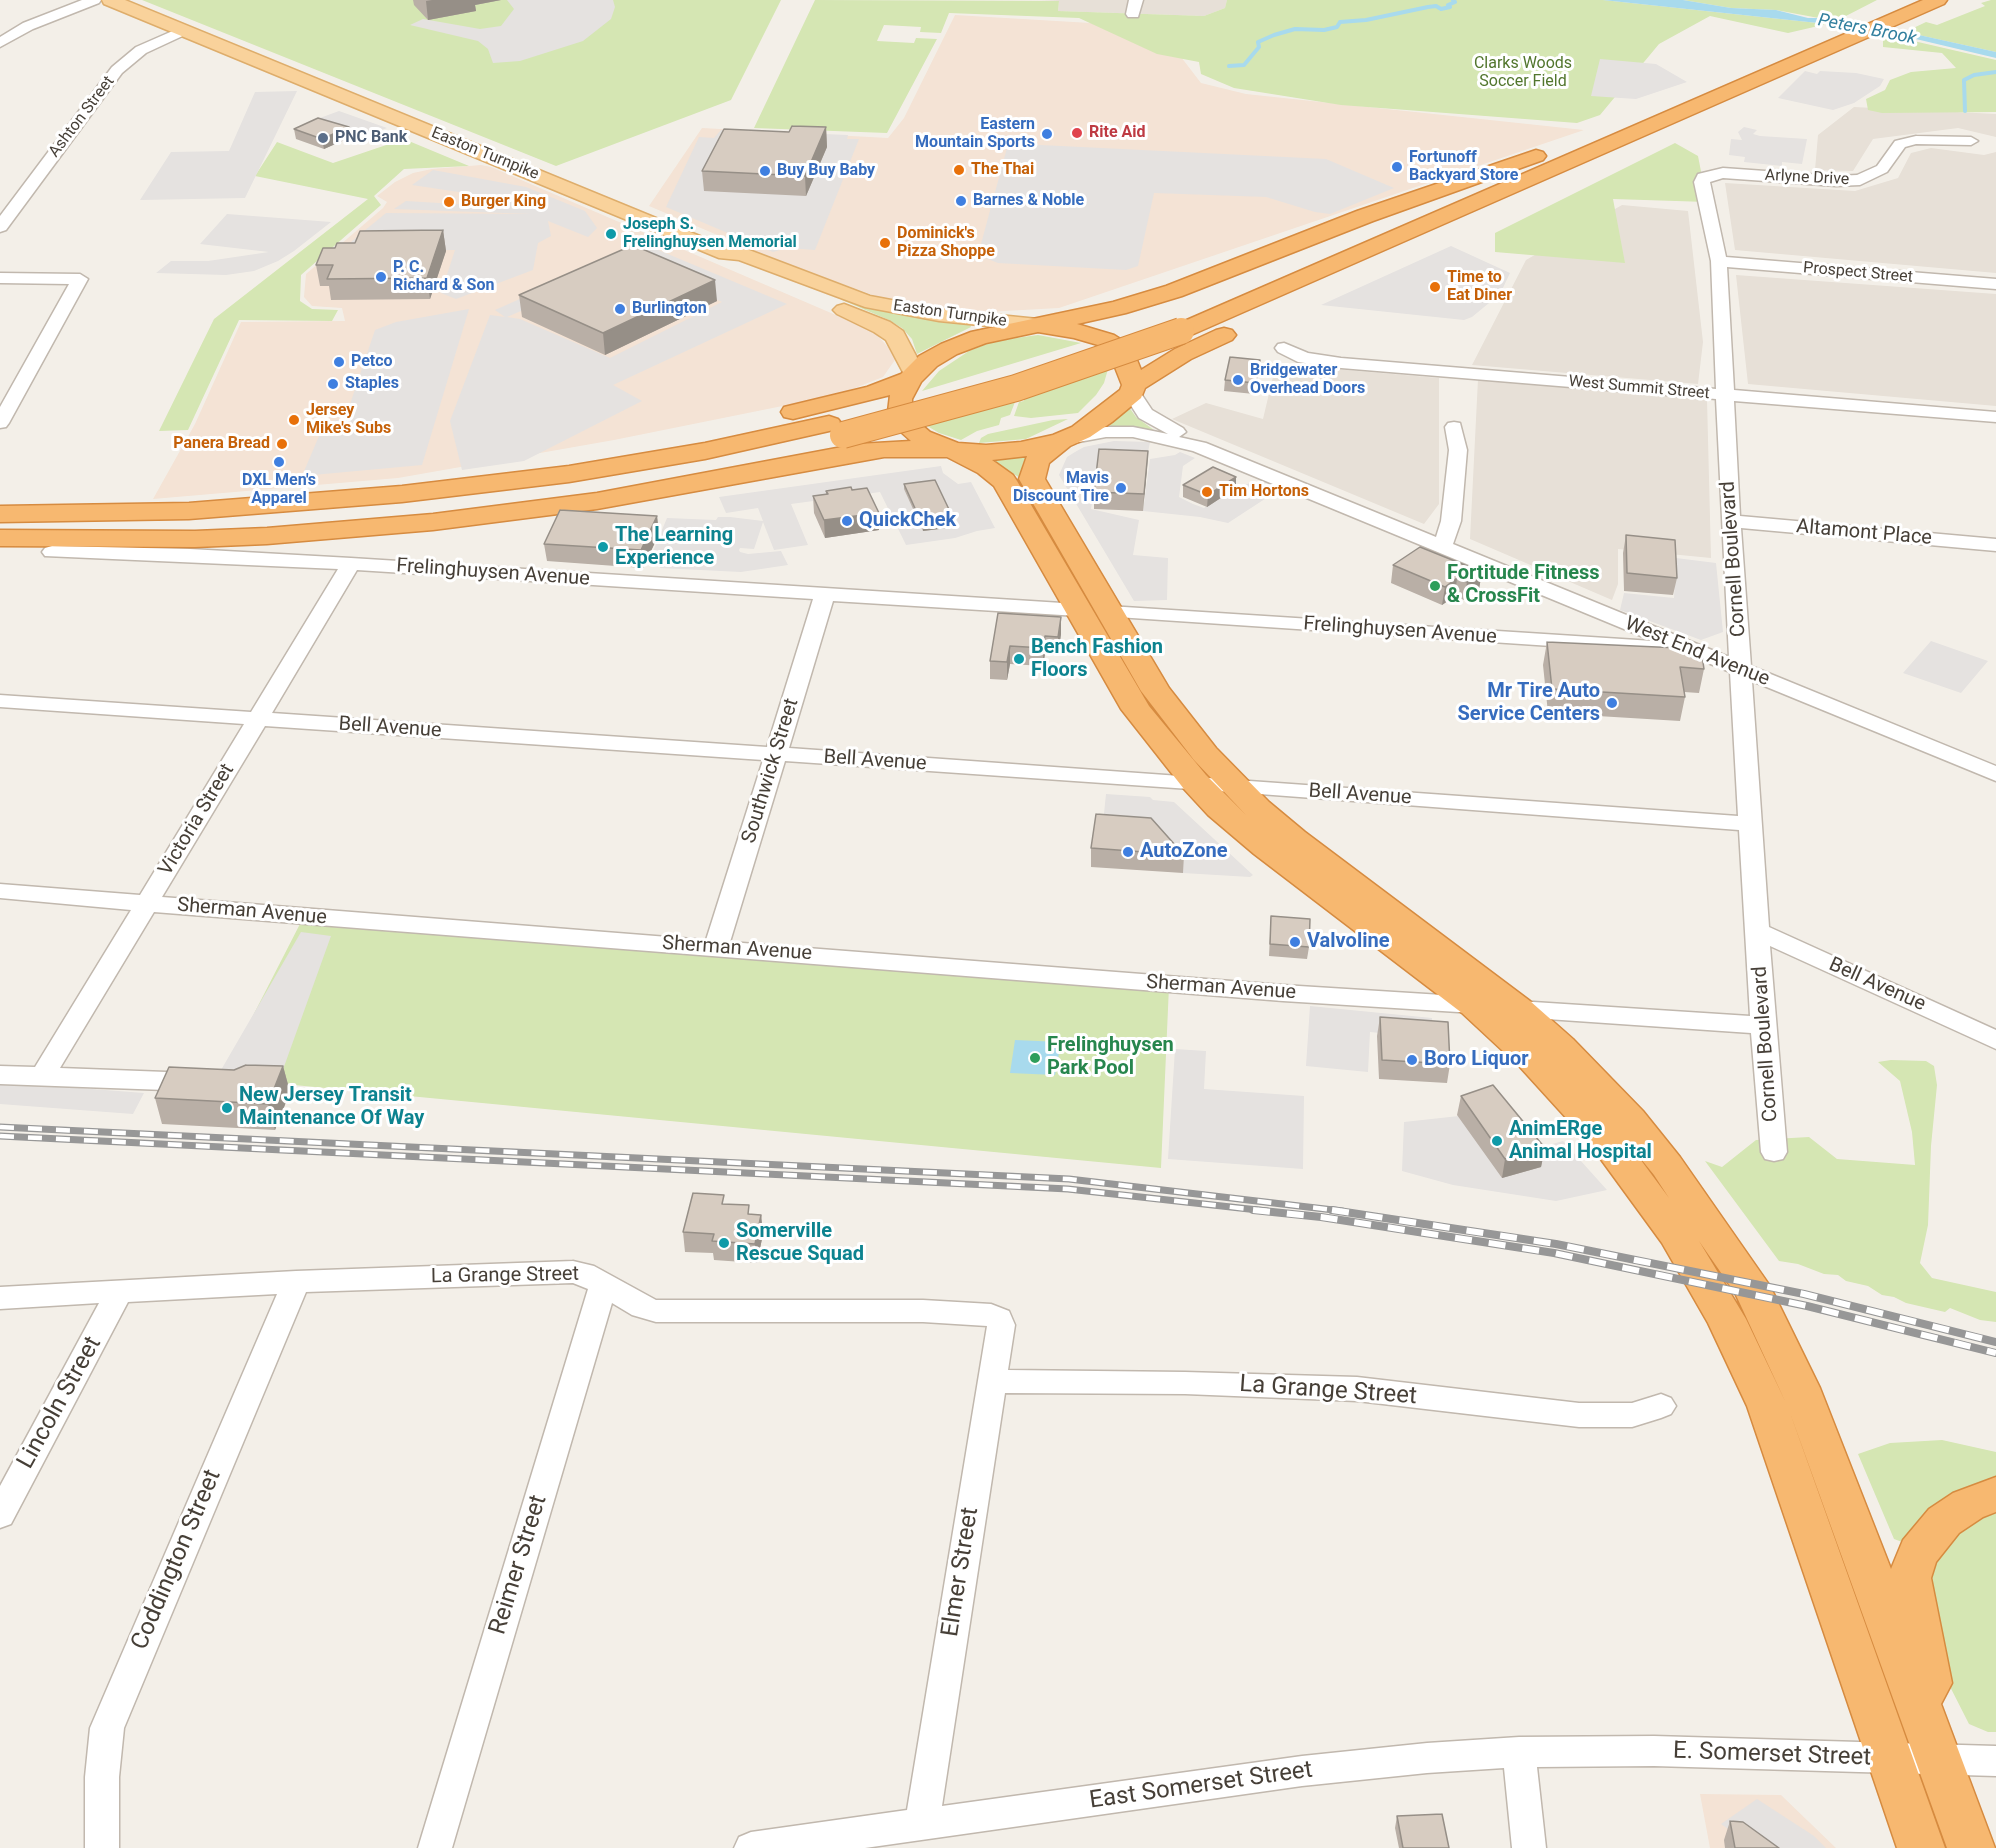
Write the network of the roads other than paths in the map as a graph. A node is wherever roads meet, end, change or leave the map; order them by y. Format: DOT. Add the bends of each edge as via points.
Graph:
graph roads {
  1 [pos="94,0"];
  2 [pos="110,0"];
  3 [pos="1914,0"];
  4 [pos="1938,0"];
  5 [pos="1955,0"];
  6 [pos="1896,14"];
  7 [pos="184,30"];
  8 [pos="1845,36"];
  9 [pos="0,43"];
  10 [pos="1723,94"];
  11 [pos="1606,135"];
  12 [pos="1971,141"];
  13 [pos="1702,182"];
  14 [pos="5,213"];
  15 [pos="0,227"];
  16 [pos="726,254"];
  17 [pos="1256,259"];
  18 [pos="1719,261"];
  19 [pos="0,278"];
  20 [pos="1996,284"];
  21 [pos="967,318"];
  22 [pos="1038,326"];
  23 [pos="1173,327"];
  24 [pos="1284,348"];
  25 [pos="912,376"];
  26 [pos="1133,389"];
  27 [pos="1725,396"];
  28 [pos="1996,417"];
  29 [pos="0,423"];
  30 [pos="1454,427"];
  31 [pos="836,430"];
  32 [pos="1064,439"];
  33 [pos="1199,447"];
  34 [pos="952,450"];
  35 [pos="0,514"];
  36 [pos="89,514"];
  37 [pos="1731,520"];
  38 [pos="0,530"];
  39 [pos="0,538"];
  40 [pos="1996,545"];
  41 [pos="1442,547"];
  42 [pos="52,552"];
  43 [pos="351,564"];
  44 [pos="825,594"];
  45 [pos="1078,610"];
  46 [pos="1109,612"];
  47 [pos="1692,649"];
  48 [pos="1742,670"];
  49 [pos="0,701"];
  50 [pos="257,719"];
  51 [pos="776,754"];
  52 [pos="1996,774"];
  53 [pos="1195,782"];
  54 [pos="1233,785"];
  55 [pos="1750,824"];
  56 [pos="0,891"];
  57 [pos="147,903"];
  58 [pos="1758,931"];
  59 [pos="716,948"];
  60 [pos="1474,1005"];
  61 [pos="1518,1009"];
  62 [pos="1763,1025"];
  63 [pos="1996,1040"];
  64 [pos="0,1075"];
  65 [pos="42,1077"];
  66 [pos="217,1083"];
  67 [pos="1774,1152"];
  68 [pos="296,1282"];
  69 [pos="604,1283"];
  70 [pos="120,1291"];
  71 [pos="0,1298"];
  72 [pos="999,1319"];
  73 [pos="992,1381"];
  74 [pos="1661,1406"];
  75 [pos="1996,1494"];
  76 [pos="0,1515"];
  77 [pos="1917,1700"];
  78 [pos="1654,1751"];
  79 [pos="1520,1752"];
  80 [pos="1890,1758"];
  81 [pos="1939,1760"];
  82 [pos="1996,1761"];
  83 [pos="922,1824"];
  84 [pos="102,1848"];
  85 [pos="435,1848"];
  86 [pos="751,1848"];
  87 [pos="1530,1848"];
  88 [pos="1921,1848"];
  89 [pos="1971,1848"];
  1 -- 9 [label="street"];
  2 -- 7 [label="main road, Easton Turnpike"];
  3 -- 6 [label="highway"];
  4 -- 6 [label="highway"];
  5 -- 6 [label="highway"];
  6 -- 8 [label="highway"];
  7 -- 14 [label="street, Ashton Street" via="141,50 122,64"];
  7 -- 16 [label="main road, Easton Turnpike"];
  8 -- 10 [label="highway"];
  8 -- 11 [label="highway"];
  10 -- 23 [label="highway"];
  10 -- 26 [label="highway" via="1711,106 1547,187 1183,354"];
  11 -- 17 [label="highway" via="1584,137"];
  11 -- 23 [label="highway"];
  12 -- 13 [label="street, Arlyne Drive" via="1916,140 1900,144 1882,169 1860,180 1719,173 1706,175"];
  13 -- 18 [label="street, Cornell Boulevard"];
  14 -- 15 [label="street, Ashton Street"];
  16 -- 21 [label="main road, Easton Turnpike" via="742,254 864,301"];
  16 -- 25 [label="main road, Easton Turnpike" via="726,261 882,327 899,341"];
  17 -- 21 [label="highway" via="1233,261 1130,297 1064,312"];
  17 -- 22 [label="highway" via="1174,291"];
  18 -- 20 [label="street, Prospect Street"];
  18 -- 27 [label="street, Cornell Boulevard"];
  19 -- 29 [label="street" via="80,279"];
  21 -- 22 [label="main road, Easton Turnpike"];
  22 -- 25 [label="highway" via="964,342 933,358"];
  22 -- 26 [label="highway" via="1078,331 1117,347"];
  23 -- 31 [label="highway, bridge" via="1016,388"];
  24 -- 27 [label="street, West Summit Street" via="1304,358 1341,363"];
  25 -- 34 [label="highway" via="900,399 901,418 915,433"];
  25 -- 36 [label="highway" via="874,393 806,410 566,458 361,488"];
  26 -- 32 [label="highway" via="1090,427"];
  26 -- 33 [label="street, West End Avenue" via="1140,408 1152,419 1191,438"];
  27 -- 28 [label="street, West Summit Street"];
  27 -- 37 [label="street, Cornell Boulevard"];
  30 -- 41 [label="street" via="1458,450 1451,521"];
  31 -- 36 [label="highway" via="483,485 276,505"];
  31 -- 38 [label="highway" via="679,470 459,502 276,521"];
  32 -- 33 [label="street, West End Avenue" via="1133,432"];
  32 -- 34 [label="highway" via="1002,452"];
  32 -- 46 [label="highway" via="1038,459 1032,479"];
  33 -- 41 [label="street, West End Avenue"];
  34 -- 39 [label="highway" via="858,452 597,501 433,522 215,538"];
  34 -- 45 [label="highway" via="1004,481"];
  35 -- 36 [label="highway"];
  37 -- 40 [label="street, Altamont Place"];
  37 -- 48 [label="street, Cornell Boulevard"];
  41 -- 47 [label="street, West End Avenue"];
  42 -- 43 [label="street, Frelinghuysen Avenue"];
  43 -- 44 [label="street, Frelinghuysen Avenue"];
  43 -- 50 [label="street, Victoria Street"];
  44 -- 45 [label="street, Frelinghuysen Avenue"];
  44 -- 51 [label="street, Southwick Street"];
  45 -- 53 [label="highway" via="1136,709"];
  46 -- 47 [label="street, Frelinghuysen Avenue"];
  46 -- 54 [label="highway" via="1171,713"];
  47 -- 48 [label="street, West End Avenue"];
  48 -- 52 [label="street, West End Avenue"];
  48 -- 55 [label="street, Cornell Boulevard"];
  49 -- 50 [label="street, Bell Avenue"];
  50 -- 51 [label="street, Bell Avenue"];
  50 -- 57 [label="street, Victoria Street"];
  51 -- 53 [label="street, Bell Avenue"];
  51 -- 59 [label="street, Southwick Street"];
  53 -- 54 [label="street, Bell Avenue"];
  53 -- 60 [label="highway" via="1265,847"];
  54 -- 55 [label="street, Bell Avenue"];
  54 -- 61 [label="highway" via="1322,861"];
  55 -- 58 [label="street, Cornell Boulevard"];
  56 -- 57 [label="street, Sherman Avenue"];
  57 -- 59 [label="street, Sherman Avenue"];
  57 -- 65 [label="street, Victoria Street"];
  58 -- 62 [label="street, Cornell Boulevard"];
  58 -- 63 [label="street, Bell Avenue"];
  59 -- 60 [label="street, Sherman Avenue"];
  60 -- 80 [label="highway" via="1531,1058 1602,1134 1675,1233 1720,1308 1782,1444"];
  61 -- 62 [label="street"];
  61 -- 77 [label="highway" via="1561,1047 1630,1120 1702,1213 1751,1286 1824,1446"];
  62 -- 67 [label="street, Cornell Boulevard"];
  64 -- 65 [label="street"];
  65 -- 66 [label="street"];
  68 -- 69 [label="street, La Grange Street" via="573,1272"];
  68 -- 70 [label="street, La Grange Street"];
  68 -- 84 [label="street, Coddington Street" via="113,1709 102,1777"];
  69 -- 72 [label="street, La Grange Street" via="642,1307 656,1311 923,1311 991,1315"];
  69 -- 85 [label="street, Reimer Street"];
  70 -- 71 [label="street, La Grange Street"];
  70 -- 76 [label="street, Lincoln Street"];
  72 -- 73 [label="street, Elmer Street"];
  73 -- 74 [label="street, La Grange Street" via="1357,1389 1579,1415 1632,1415"];
  73 -- 83 [label="street, Elmer Street"];
  75 -- 77 [label="highway" via="1968,1505 1944,1521 1918,1553 1909,1578 1929,1683"];
  77 -- 81 [label="highway"];
  78 -- 79 [label="street, East Somerset Street"];
  78 -- 80 [label="street, E. Somerset Street"];
  79 -- 83 [label="street, East Somerset Street" via="1302,1771"];
  79 -- 87 [label="street"];
  80 -- 81 [label="street, E. Somerset Street"];
  80 -- 88 [label="highway"];
  81 -- 82 [label="street, E. Somerset Street"];
  81 -- 89 [label="highway"];
  83 -- 86 [label="street, East Somerset Street"];
}
